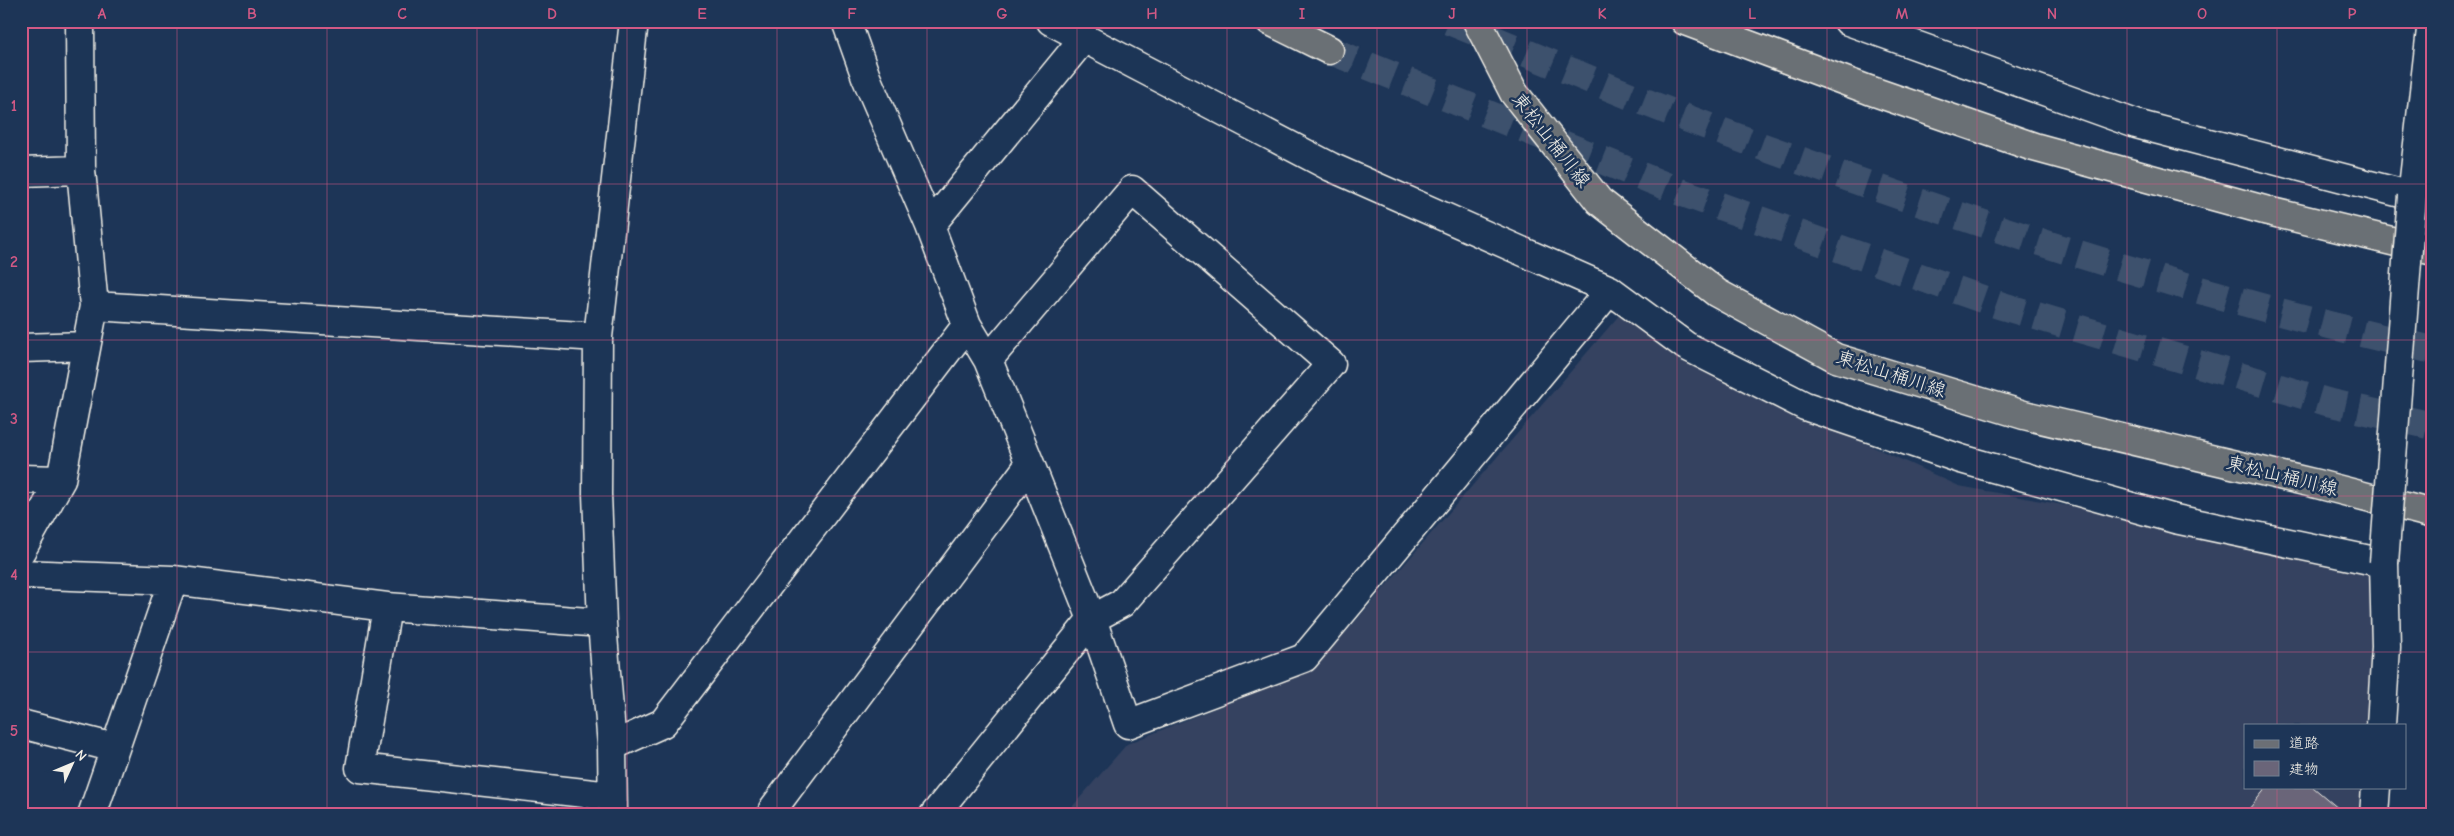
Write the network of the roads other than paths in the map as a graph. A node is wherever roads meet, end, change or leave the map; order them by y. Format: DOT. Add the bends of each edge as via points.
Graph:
graph roads {
  1 [pos="80,21"];
  2 [pos="634,21"];
  3 [pos="846,21"];
  4 [pos="1051,21"];
  5 [pos="1270,21"];
  6 [pos="1476,21"];
  7 [pos="1685,21"];
  8 [pos="1848,21"];
  9 [pos="2432,21"];
  10 [pos="1084,38"];
  11 [pos="1329,50"];
  12 [pos="81,170"];
  13 [pos="21,172"];
  14 [pos="2412,196"];
  15 [pos="930,226"];
  16 [pos="2433,251"];
  17 [pos="1610,290"];
  18 [pos="94,306"];
  19 [pos="967,325"];
  20 [pos="598,337"];
  21 [pos="86,346"];
  22 [pos="21,348"];
  23 [pos="988,360"];
  24 [pos="1030,464"];
  25 [pos="21,479"];
  26 [pos="61,480"];
  27 [pos="2433,514"];
  28 [pos="21,550"];
  29 [pos="2384,563"];
  30 [pos="21,574"];
  31 [pos="173,580"];
  32 [pos="387,607"];
  33 [pos="1092,619"];
  34 [pos="602,623"];
  35 [pos="21,724"];
  36 [pos="2381,724"];
  37 [pos="612,746"];
  38 [pos="115,748"];
  39 [pos="2376,788"];
  40 [pos="612,805"];
  41 [pos="92,815"];
  42 [pos="780,815"];
  43 [pos="934,815"];
  44 [pos="2374,815"];
  1 -- 12 [label="street"];
  2 -- 20 [label="street"];
  3 -- 15 [label="street" via="866,77"];
  4 -- 10 [label="street"];
  5 -- 11 [label="main road"];
  6 -- 27 [label="main road, 東松山桶川線" via="1514,93 1599,201 1716,293 1836,358 2024,415"];
  7 -- 16 [label="main road" via="2034,147 2268,211"];
  8 -- 14 [label="street" via="2136,124"];
  9 -- 14 [label="street"];
  10 -- 15 [label="street"];
  10 -- 17 [label="street" via="1331,167"];
  12 -- 13 [label="street"];
  12 -- 18 [label="street"];
  14 -- 29 [label="street, bridge"];
  15 -- 19 [label="street"];
  17 -- 29 [label="street" via="1686,346 1805,406 1961,459 2165,516"];
  17 -- 33 [label="street" via="1304,658 1128,724"];
  18 -- 20 [label="street"];
  18 -- 21 [label="street"];
  19 -- 23 [label="street"];
  19 -- 37 [label="street" via="663,722"];
  20 -- 34 [label="street" via="597,494"];
  21 -- 22 [label="street"];
  21 -- 26 [label="street"];
  23 -- 24 [label="street"];
  23 -- 33 [label="street" via="1132,190 1331,364 1122,603"];
  24 -- 33 [label="street"];
  24 -- 42 [label="street" via="773,809"];
  25 -- 26 [label="street"];
  26 -- 28 [label="street"];
  29 -- 36 [label="street" via="2386,647"];
  30 -- 31 [label="street"];
  31 -- 32 [label="street"];
  31 -- 38 [label="street"];
  32 -- 34 [label="street"];
  32 -- 40 [label="street" via="360,768"];
  33 -- 43 [label="street"];
  34 -- 37 [label="street"];
  35 -- 38 [label="street"];
  37 -- 40 [label="street"];
  38 -- 41 [label="street"];
  39 -- 44 [label="street"];
}
